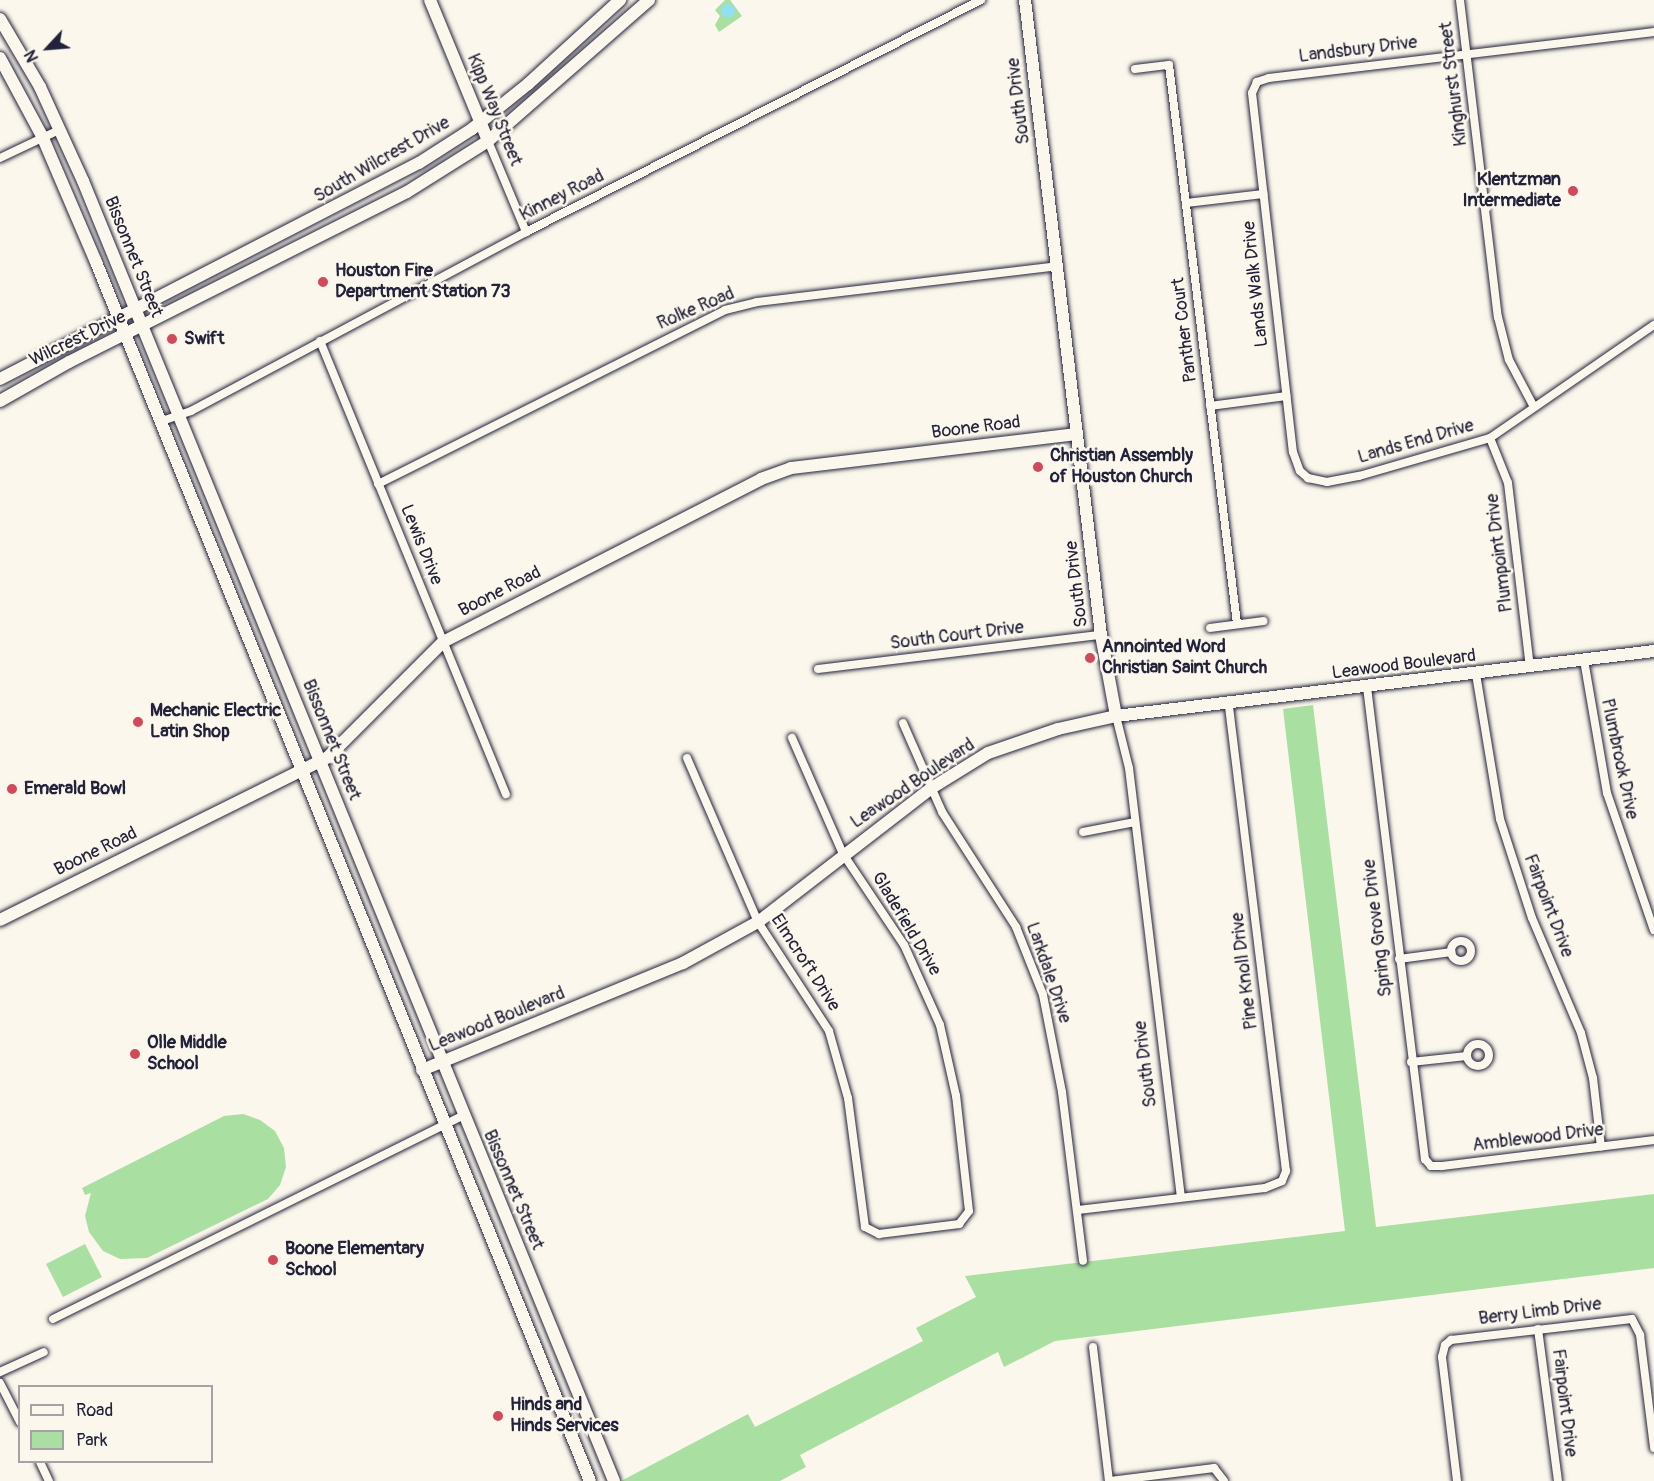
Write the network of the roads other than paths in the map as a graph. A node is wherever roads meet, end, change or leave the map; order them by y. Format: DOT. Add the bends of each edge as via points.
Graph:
graph roads {
  1 [pos="430,0"];
  2 [pos="620,0"];
  3 [pos="649,0"];
  4 [pos="981,0"];
  5 [pos="1025,0"];
  6 [pos="1461,0"];
  7 [pos="0,19"];
  8 [pos="1654,32"];
  9 [pos="1467,54"];
  10 [pos="0,58"];
  11 [pos="1135,69"];
  12 [pos="1252,93"];
  13 [pos="480,122"];
  14 [pos="59,130"];
  15 [pos="42,136"];
  16 [pos="488,141"];
  17 [pos="0,158"];
  18 [pos="1263,194"];
  19 [pos="1186,203"];
  20 [pos="291,230"];
  21 [pos="526,232"];
  22 [pos="303,247"];
  23 [pos="1057,266"];
  24 [pos="135,312"];
  25 [pos="118,320"];
  26 [pos="1654,325"];
  27 [pos="142,328"];
  28 [pos="125,337"];
  29 [pos="320,341"];
  30 [pos="0,381"];
  31 [pos="1286,396"];
  32 [pos="5,398"];
  33 [pos="1210,406"];
  34 [pos="1534,408"];
  35 [pos="179,416"];
  36 [pos="159,422"];
  37 [pos="1075,434"];
  38 [pos="1490,438"];
  39 [pos="1300,471"];
  40 [pos="378,484"];
  41 [pos="212,497"];
  42 [pos="192,505"];
  43 [pos="1264,621"];
  44 [pos="1237,624"];
  45 [pos="1210,628"];
  46 [pos="1101,635"];
  47 [pos="443,642"];
  48 [pos="1654,651"];
  49 [pos="1584,660"];
  50 [pos="1530,668"];
  51 [pos="818,669"];
  52 [pos="1476,674"];
  53 [pos="1367,687"];
  54 [pos="1229,704"];
  55 [pos="1116,716"];
  56 [pos="903,723"];
  57 [pos="792,738"];
  58 [pos="687,758"];
  59 [pos="320,761"];
  60 [pos="300,771"];
  61 [pos="930,789"];
  62 [pos="506,794"];
  63 [pos="1135,822"];
  64 [pos="1083,832"];
  65 [pos="843,854"];
  66 [pos="0,920"];
  67 [pos="758,922"];
  68 [pos="1654,930"];
  69 [pos="1452,952"];
  70 [pos="1399,959"];
  71 [pos="1467,1056"];
  72 [pos="1411,1062"];
  73 [pos="440,1063"];
  74 [pos="422,1071"];
  75 [pos="462,1116"];
  76 [pos="444,1124"];
  77 [pos="1654,1140"];
  78 [pos="1601,1147"];
  79 [pos="1428,1162"];
  80 [pos="860,1195"];
  81 [pos="1180,1197"];
  82 [pos="1078,1210"];
  83 [pos="520,1254"];
  84 [pos="1083,1261"];
  85 [pos="501,1263"];
  86 [pos="53,1319"];
  87 [pos="1538,1329"];
  88 [pos="1092,1347"];
  89 [pos="44,1352"];
  90 [pos="0,1372"];
  91 [pos="0,1383"];
  92 [pos="18,1418"];
  93 [pos="1654,1448"];
  94 [pos="41,1463"];
  95 [pos="49,1481"];
  96 [pos="590,1481"];
  97 [pos="614,1481"];
  98 [pos="1110,1481"];
  99 [pos="1224,1481"];
  100 [pos="1458,1481"];
  101 [pos="1558,1481"];
  1 -- 13 [label="main road, Kipp Way Street"];
  2 -- 13 [label="main road, South Wilcrest Drive"];
  3 -- 16 [label="main road"];
  4 -- 21 [label="street, Kinney Road"];
  5 -- 23 [label="main road, South Drive"];
  6 -- 9 [label="street, Kinghurst Street"];
  7 -- 14 [label="main road, Bissonnet Street"];
  8 -- 9 [label="street, Landsbury Drive"];
  9 -- 12 [label="street, Landsbury Drive" via="1269,78 1257,82"];
  9 -- 34 [label="street, Kinghurst Street" via="1498,317 1509,360"];
  10 -- 15 [label="main road, Bissonnet Street"];
  11 -- 19 [label="street, Panther Court" via="1169,65"];
  12 -- 18 [label="street, Lands Walk Drive"];
  13 -- 16 [label="main road, Kipp Way Street"];
  13 -- 20 [label="main road, South Wilcrest Drive" via="408,169"];
  14 -- 15 [label="street"];
  14 -- 24 [label="main road, Bissonnet Street"];
  15 -- 17 [label="street"];
  15 -- 25 [label="main road, Bissonnet Street"];
  16 -- 21 [label="street, Kipp Way Street"];
  16 -- 22 [label="main road, South Wilcrest Drive"];
  18 -- 19 [label="street"];
  18 -- 31 [label="street, Lands Walk Drive"];
  19 -- 33 [label="street, Panther Court"];
  20 -- 22 [label="main road"];
  20 -- 24 [label="main road, South Wilcrest Drive"];
  21 -- 29 [label="street, Kinney Road"];
  22 -- 27 [label="main road, South Wilcrest Drive"];
  23 -- 37 [label="main road, South Drive"];
  23 -- 40 [label="street, Rolke Road" via="757,302 725,310"];
  24 -- 25 [label="main road, Wilcrest Drive"];
  24 -- 27 [label="main road, Bissonnet Street"];
  25 -- 28 [label="main road, Bissonnet Street"];
  25 -- 30 [label="main road, Wilcrest Drive"];
  26 -- 34 [label="street, Lands End Drive"];
  27 -- 28 [label="main road, Wilcrest Drive"];
  27 -- 35 [label="main road, Bissonnet Street"];
  28 -- 32 [label="main road, Wilcrest Drive"];
  28 -- 36 [label="main road, Bissonnet Street"];
  29 -- 35 [label="street, Kinney Road"];
  29 -- 40 [label="street, Lewis Drive"];
  30 -- 32 [label="main road"];
  31 -- 33 [label="street"];
  31 -- 39 [label="street, Lands Walk Drive" via="1293,452"];
  33 -- 44 [label="street, Panther Court"];
  34 -- 38 [label="street, Lands End Drive"];
  35 -- 36 [label="street, Kinney Road"];
  35 -- 41 [label="main road, Bissonnet Street"];
  36 -- 42 [label="main road, Bissonnet Street"];
  37 -- 46 [label="main road, South Drive"];
  37 -- 47 [label="main road, Boone Road" via="791,468 761,479"];
  38 -- 39 [label="street, Lands End Drive" via="1327,482"];
  38 -- 50 [label="street, Plumpoint Drive" via="1508,483"];
  40 -- 47 [label="street, Lewis Drive"];
  41 -- 42 [label="main road"];
  41 -- 59 [label="main road, Bissonnet Street"];
  42 -- 60 [label="main road, Bissonnet Street"];
  43 -- 44 [label="street"];
  44 -- 45 [label="street"];
  46 -- 51 [label="street, South Court Drive"];
  46 -- 55 [label="main road, South Drive"];
  47 -- 59 [label="main road, Boone Road" via="383,705"];
  47 -- 62 [label="street, Lewis Drive"];
  48 -- 49 [label="main road, Leawood Boulevard"];
  49 -- 50 [label="main road, Leawood Boulevard"];
  49 -- 68 [label="street, Plumbrook Drive" via="1607,793"];
  50 -- 52 [label="main road, Leawood Boulevard"];
  52 -- 53 [label="main road, Leawood Boulevard"];
  52 -- 78 [label="street, Fairpoint Drive" via="1500,819 1533,918 1581,1033 1593,1078"];
  53 -- 54 [label="main road, Leawood Boulevard"];
  53 -- 70 [label="street, Spring Grove Drive"];
  54 -- 55 [label="main road, Leawood Boulevard"];
  54 -- 81 [label="street, Pine Knoll Drive" via="1286,1171 1275,1186"];
  55 -- 61 [label="main road, Leawood Boulevard" via="1058,729 988,753"];
  55 -- 63 [label="street, South Drive" via="1129,768"];
  56 -- 61 [label="street, Larkdale Drive"];
  57 -- 65 [label="street, Gladefield Drive"];
  58 -- 67 [label="street, Elmcroft Drive"];
  59 -- 60 [label="main road, Boone Road"];
  59 -- 73 [label="main road, Bissonnet Street"];
  60 -- 66 [label="main road, Boone Road"];
  60 -- 74 [label="main road, Bissonnet Street"];
  61 -- 65 [label="main road, Leawood Boulevard"];
  61 -- 82 [label="street, Larkdale Drive" via="1016,927 1043,996 1053,1036"];
  63 -- 64 [label="street"];
  63 -- 81 [label="street, South Drive"];
  65 -- 67 [label="main road, Leawood Boulevard"];
  65 -- 80 [label="street, Gladefield Drive" via="904,945 928,994 949,1059 969,1211 959,1224 879,1234 865,1227"];
  67 -- 73 [label="main road, Leawood Boulevard" via="683,963"];
  67 -- 80 [label="street, Elmcroft Drive" via="829,1031 848,1098"];
  69 -- 70 [label="street"];
  70 -- 72 [label="street, Spring Grove Drive"];
  71 -- 72 [label="street"];
  72 -- 79 [label="street, Spring Grove Drive" via="1422,1150"];
  73 -- 74 [label="main road, Leawood Boulevard"];
  73 -- 75 [label="main road, Bissonnet Street"];
  74 -- 76 [label="main road, Bissonnet Street"];
  75 -- 76 [label="street"];
  75 -- 83 [label="main road, Bissonnet Street"];
  76 -- 85 [label="main road, Bissonnet Street"];
  76 -- 86 [label="street"];
  77 -- 78 [label="street, Amblewood Drive"];
  78 -- 79 [label="street, Amblewood Drive" via="1442,1166"];
  81 -- 82 [label="street"];
  82 -- 84 [label="street, Larkdale Drive"];
  83 -- 85 [label="main road"];
  83 -- 97 [label="main road, Bissonnet Street"];
  85 -- 96 [label="main road, Bissonnet Street"];
  87 -- 93 [label="street, Berry Limb Drive" via="1632,1319 1640,1335"];
  87 -- 100 [label="street, Berry Limb Drive" via="1451,1340 1445,1345 1442,1357"];
  87 -- 101 [label="street, Fairpoint Drive"];
  88 -- 98 [label="street"];
  89 -- 90 [label="street"];
  91 -- 92 [label="street"];
  94 -- 95 [label="street"];
  98 -- 99 [label="street" via="1214,1468"];
}
